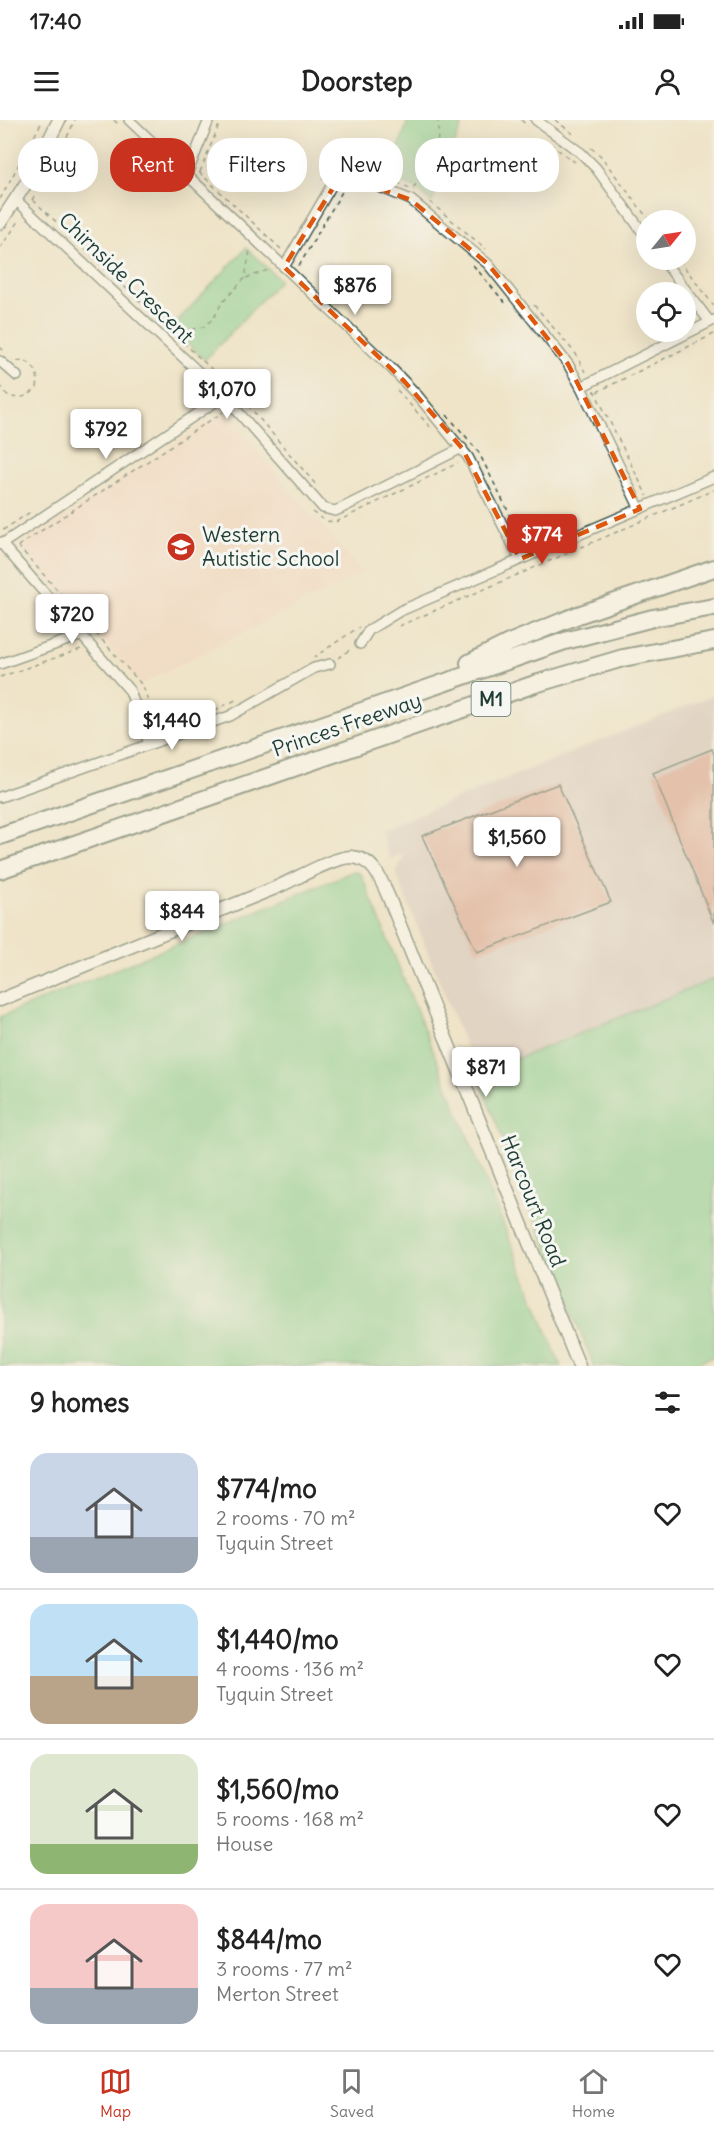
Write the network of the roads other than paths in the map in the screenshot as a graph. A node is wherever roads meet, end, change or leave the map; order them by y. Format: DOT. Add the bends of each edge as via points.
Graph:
graph roads {
  1 [pos="59,120"];
  2 [pos="209,120"];
  3 [pos="532,123"];
  4 [pos="126,124"];
  5 [pos="143,138"];
  6 [pos="195,154"];
  7 [pos="195,182"];
  8 [pos="16,200"];
  9 [pos="0,223"];
  10 [pos="636,229"];
  11 [pos="284,267"];
  12 [pos="671,270"];
  13 [pos="712,321"];
  14 [pos="0,361"];
  15 [pos="17,376"];
  16 [pos="586,385"];
  17 [pos="224,396"];
  18 [pos="458,451"];
  19 [pos="714,477"];
  20 [pos="640,508"];
  21 [pos="1,543"];
  22 [pos="520,559"];
  23 [pos="714,568"];
  24 [pos="714,607"];
  25 [pos="77,637"];
  26 [pos="714,641"];
  27 [pos="360,644"];
  28 [pos="0,664"];
  29 [pos="330,664"];
  30 [pos="402,696"];
  31 [pos="149,744"];
  32 [pos="0,797"];
  33 [pos="0,836"];
  34 [pos="0,870"];
  35 [pos="0,1000"];
  36 [pos="579,1366"];
  1 -- 8 [label="street"];
  2 -- 6 [label="street"];
  3 -- 10 [label="street" via="581,153 596,168"];
  4 -- 5 [label="street"];
  7 -- 11 [label="street"];
  8 -- 9 [label="street"];
  8 -- 17 [label="street, Chirnside Crescent"];
  11 -- 16 [label="street" via="336,178 353,176 411,200 488,264"];
  11 -- 18 [label="street" via="404,381"];
  12 -- 13 [label="street"];
  13 -- 16 [label="street"];
  14 -- 15 [label="street"];
  16 -- 20 [label="street"];
  17 -- 18 [label="street, Chirnside Crescent" via="328,511 342,508"];
  17 -- 21 [label="street"];
  18 -- 22 [label="street" via="477,472"];
  19 -- 20 [label="street"];
  20 -- 22 [label="street"];
  21 -- 25 [label="street"];
  22 -- 27 [label="street" via="400,611 369,630"];
  23 -- 30 [label="highway" via="579,615"];
  24 -- 30 [label="highway, Princes Freeway / M1" via="594,632"];
  25 -- 28 [label="street"];
  25 -- 31 [label="street" via="130,691"];
  26 -- 34 [label="highway, Princes Freeway / M1" via="653,651 564,675"];
  29 -- 31 [label="street" via="314,668 231,716"];
  30 -- 33 [label="highway, Princes Freeway / M1"];
  31 -- 32 [label="street"];
  35 -- 36 [label="street, Harcourt Road" via="340,859 351,857 370,864 378,872 389,898"];
}
